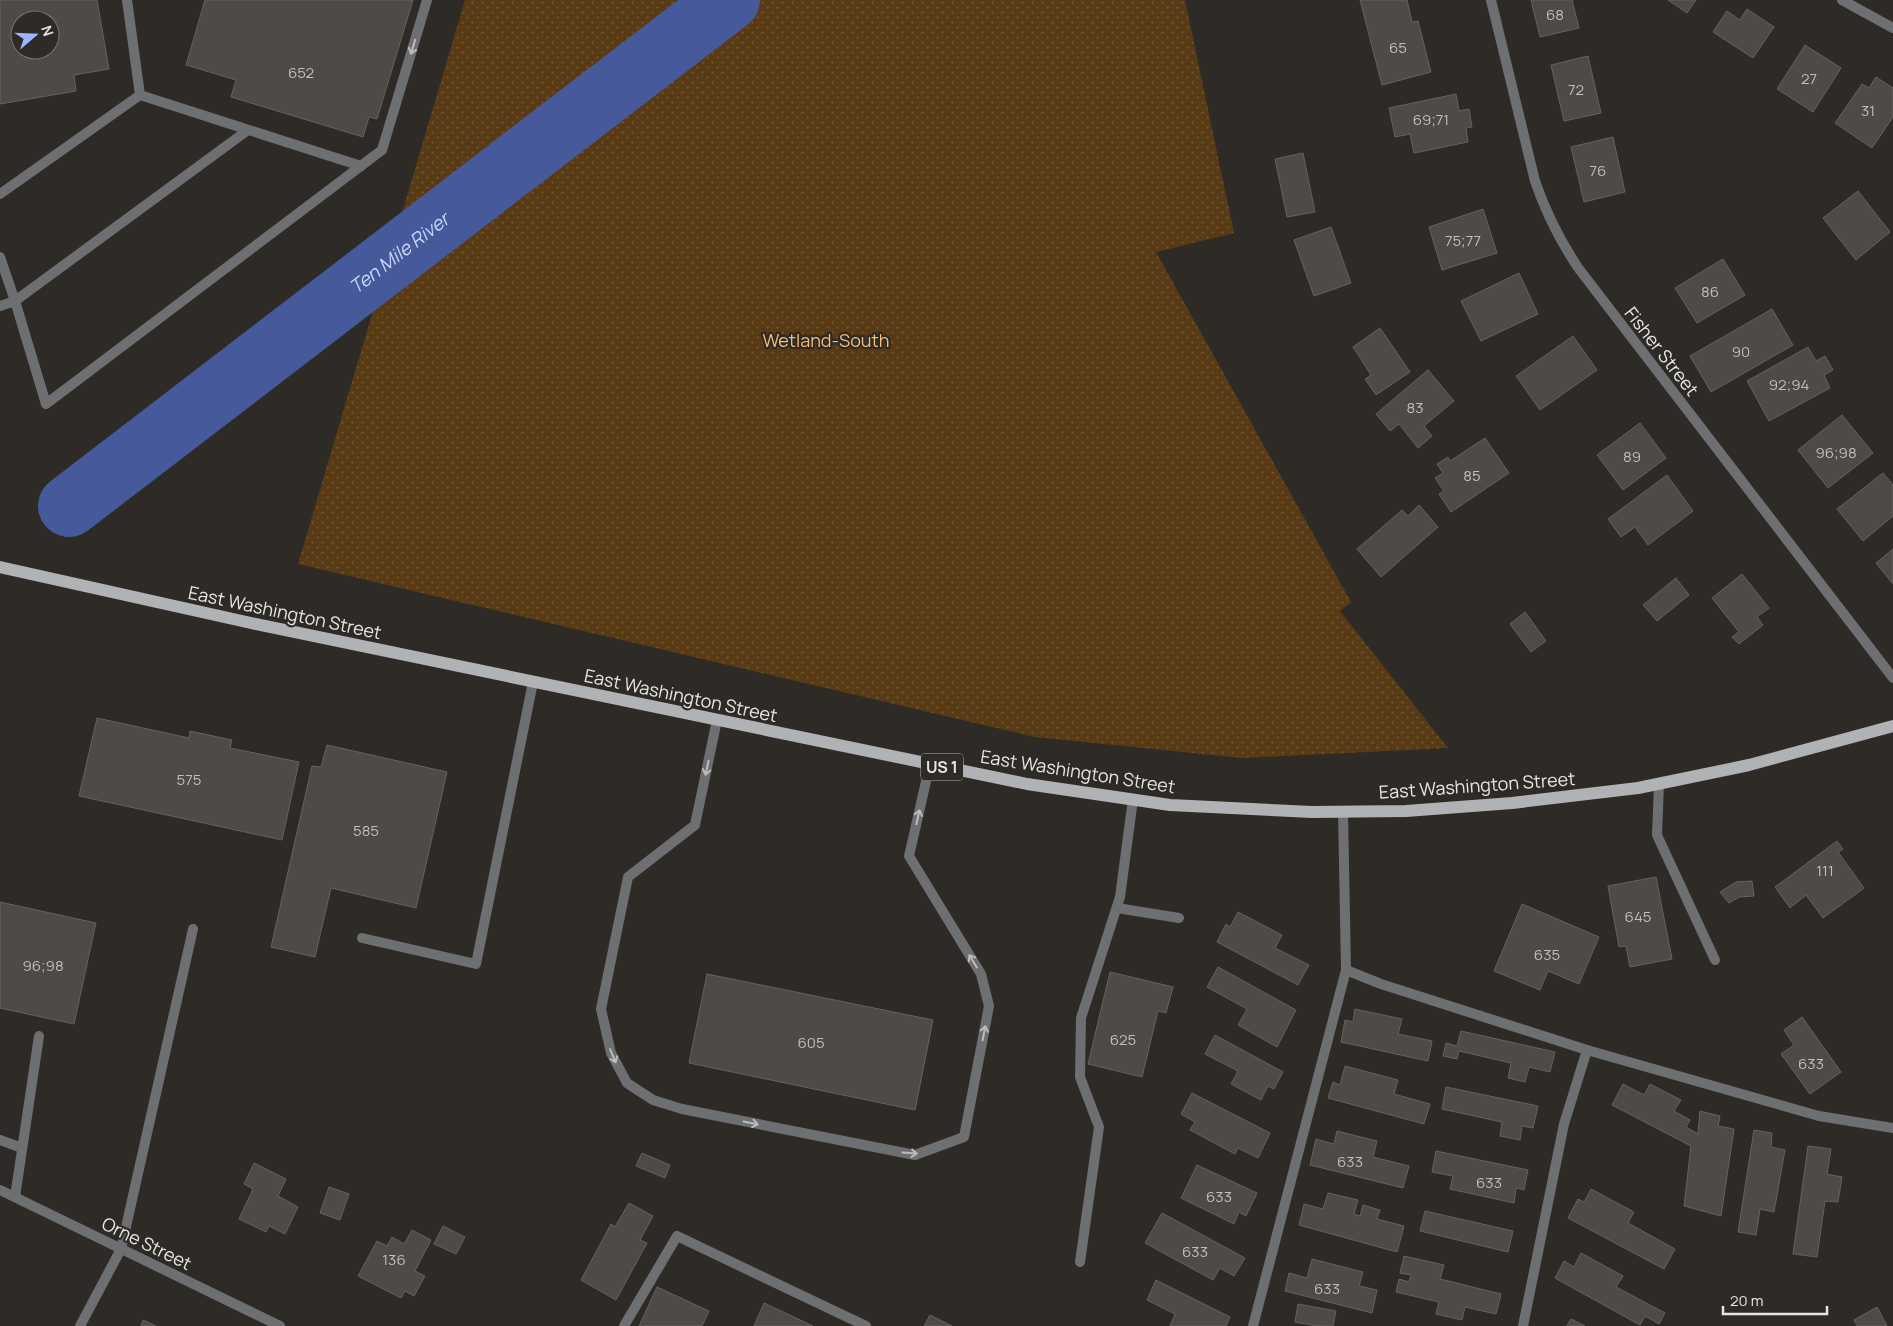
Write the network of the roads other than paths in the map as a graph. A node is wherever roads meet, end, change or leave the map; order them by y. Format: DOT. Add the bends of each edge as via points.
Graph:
graph roads {
  1 [pos="127,0"];
  2 [pos="427,0"];
  3 [pos="1491,0"];
  4 [pos="1842,0"];
  5 [pos="1893,28"];
  6 [pos="140,95"];
  7 [pos="248,130"];
  8 [pos="361,166"];
  9 [pos="0,194"];
  10 [pos="0,257"];
  11 [pos="14,301"];
  12 [pos="0,306"];
  13 [pos="0,567"];
  14 [pos="1893,678"];
  15 [pos="533,682"];
  16 [pos="717,720"];
  17 [pos="1893,726"];
  18 [pos="930,764"];
  19 [pos="1658,783"];
  20 [pos="1133,799"];
  21 [pos="1343,811"];
  22 [pos="1117,908"];
  23 [pos="1178,918"];
  24 [pos="193,929"];
  25 [pos="362,938"];
  26 [pos="1715,960"];
  27 [pos="1346,970"];
  28 [pos="38,1036"];
  29 [pos="1587,1050"];
  30 [pos="1893,1128"];
  31 [pos="0,1140"];
  32 [pos="22,1148"];
  33 [pos="0,1190"];
  34 [pos="15,1197"];
  35 [pos="121,1249"];
  36 [pos="1080,1262"];
  37 [pos="80,1326"];
  38 [pos="280,1326"];
  39 [pos="624,1326"];
  40 [pos="866,1326"];
  41 [pos="1253,1326"];
  42 [pos="1523,1326"];
  1 -- 6 [label="street"];
  2 -- 8 [label="street, one-way" via="382,150"];
  3 -- 14 [label="street, Fisher Street" via="1535,181 1544,210 1560,241"];
  4 -- 5 [label="street"];
  6 -- 7 [label="street"];
  6 -- 9 [label="street"];
  7 -- 8 [label="street"];
  7 -- 11 [label="street"];
  8 -- 11 [label="street" via="46,404"];
  10 -- 11 [label="street"];
  11 -- 12 [label="street"];
  13 -- 15 [label="main road, East Washington Street / US 1"];
  15 -- 16 [label="main road, East Washington Street / US 1"];
  15 -- 25 [label="street" via="476,964"];
  16 -- 18 [label="main road, East Washington Street / US 1"];
  16 -- 18 [label="street, one-way" via="695,825 628,877 601,1009 611,1053 627,1083 653,1100 682,1109 915,1155 964,1137 989,1006 981,974 909,856"];
  17 -- 19 [label="main road, East Washington Street / US 1" via="1749,765"];
  18 -- 20 [label="main road, East Washington Street / US 1" via="1027,784"];
  19 -- 21 [label="main road, East Washington Street / US 1" via="1512,803"];
  19 -- 26 [label="street" via="1657,835"];
  20 -- 21 [label="main road, East Washington Street / US 1" via="1170,805"];
  20 -- 22 [label="street"];
  21 -- 27 [label="street"];
  22 -- 23 [label="street"];
  22 -- 36 [label="street" via="1081,1018 1080,1077 1099,1127"];
  24 -- 35 [label="street"];
  27 -- 29 [label="street"];
  27 -- 41 [label="street"];
  28 -- 32 [label="street"];
  29 -- 30 [label="street" via="1820,1116"];
  29 -- 42 [label="street" via="1564,1124"];
  31 -- 32 [label="street"];
  32 -- 34 [label="street"];
  33 -- 34 [label="street, Orne Street"];
  34 -- 35 [label="street, Orne Street"];
  35 -- 37 [label="street"];
  35 -- 38 [label="street, Orne Street"];
  39 -- 40 [label="street" via="677,1236"];
}
